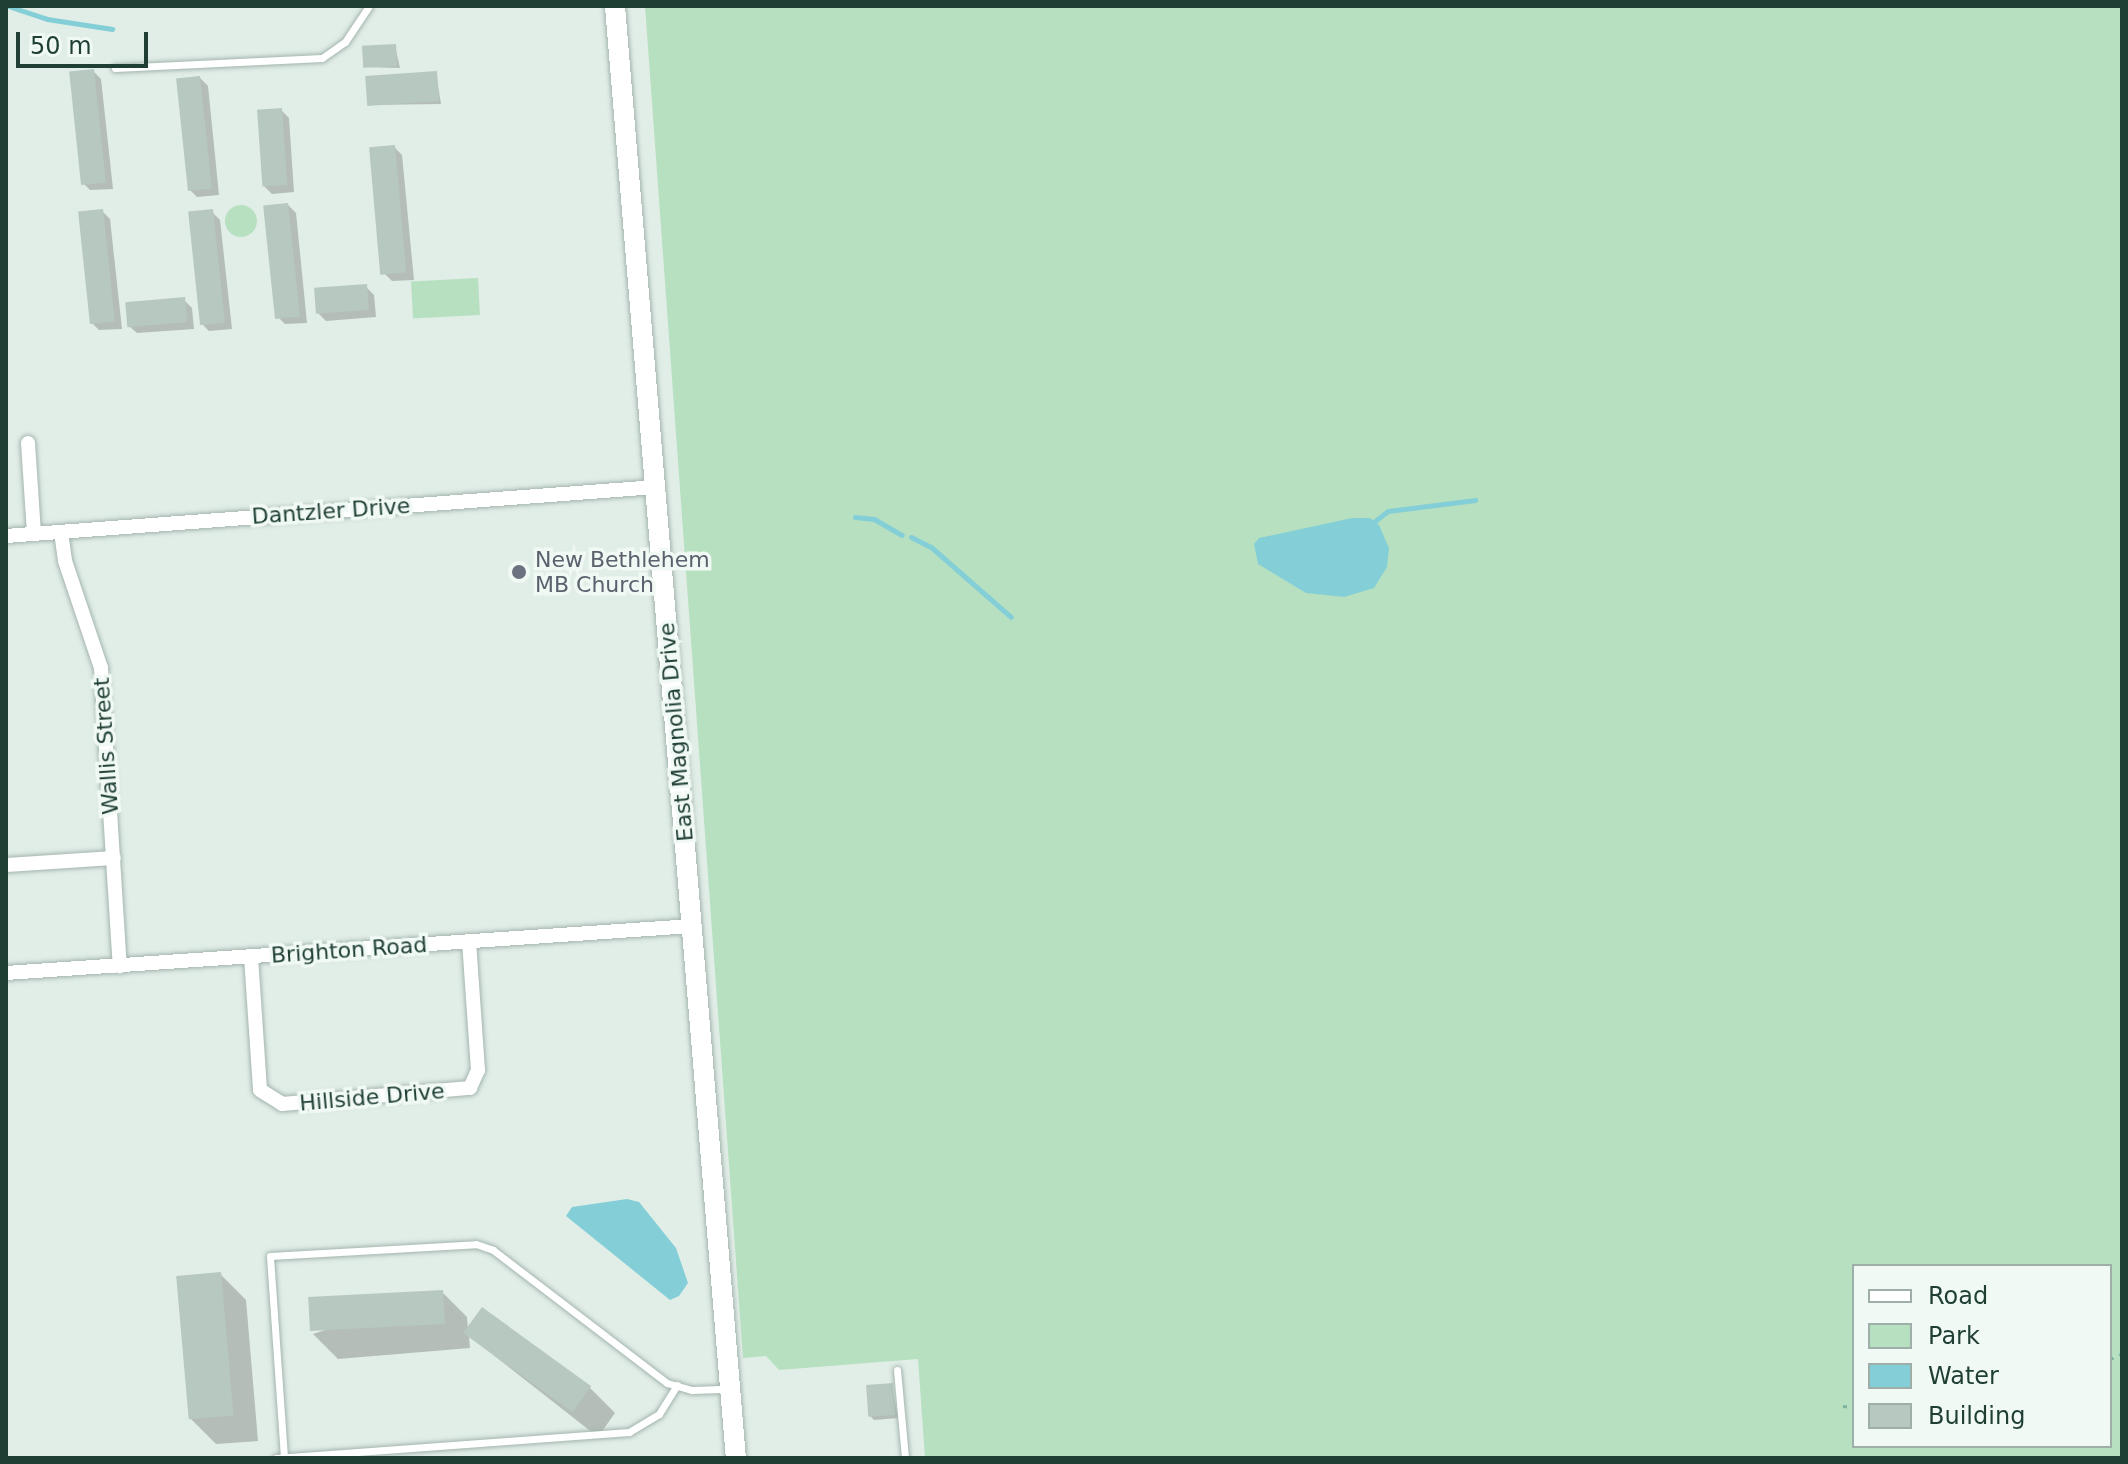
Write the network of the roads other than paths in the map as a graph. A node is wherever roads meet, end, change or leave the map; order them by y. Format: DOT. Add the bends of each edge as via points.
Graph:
graph roads {
  1 [pos="369,6"];
  2 [pos="615,6"];
  3 [pos="115,68"];
  4 [pos="28,443"];
  5 [pos="656,487"];
  6 [pos="61,532"];
  7 [pos="34,534"];
  8 [pos="6,536"];
  9 [pos="114,858"];
  10 [pos="6,865"];
  11 [pos="692,926"];
  12 [pos="469,942"];
  13 [pos="251,957"];
  14 [pos="120,966"];
  15 [pos="6,973"];
  16 [pos="897,1370"];
  17 [pos="677,1385"];
  18 [pos="730,1389"];
  19 [pos="284,1457"];
  20 [pos="276,1458"];
  21 [pos="736,1458"];
  22 [pos="905,1458"];
  1 -- 3 [label="lane" via="345,42 322,58"];
  2 -- 5 [label="main road, East Magnolia Drive"];
  4 -- 7 [label="street"];
  5 -- 6 [label="street, Dantzler Drive"];
  5 -- 11 [label="main road, East Magnolia Drive"];
  6 -- 7 [label="street, Dantzler Drive"];
  6 -- 9 [label="street, Wallis Street" via="65,561 101,668"];
  7 -- 8 [label="street, Dantzler Drive"];
  9 -- 10 [label="street"];
  9 -- 14 [label="street, Wallis Street"];
  11 -- 12 [label="street, Brighton Road"];
  11 -- 18 [label="main road, East Magnolia Drive"];
  12 -- 13 [label="street, Brighton Road"];
  12 -- 13 [label="street, Hillside Drive" via="478,1070 470,1088 273,1102 260,1090"];
  13 -- 14 [label="street, Brighton Road"];
  14 -- 15 [label="street, Brighton Road"];
  16 -- 22 [label="lane"];
  17 -- 18 [label="lane"];
  17 -- 19 [label="lane" via="659,1414 629,1432"];
  17 -- 19 [label="lane" via="493,1250 457,1243 270,1256"];
  18 -- 21 [label="main road, East Magnolia Drive"];
  19 -- 20 [label="lane"];
}
